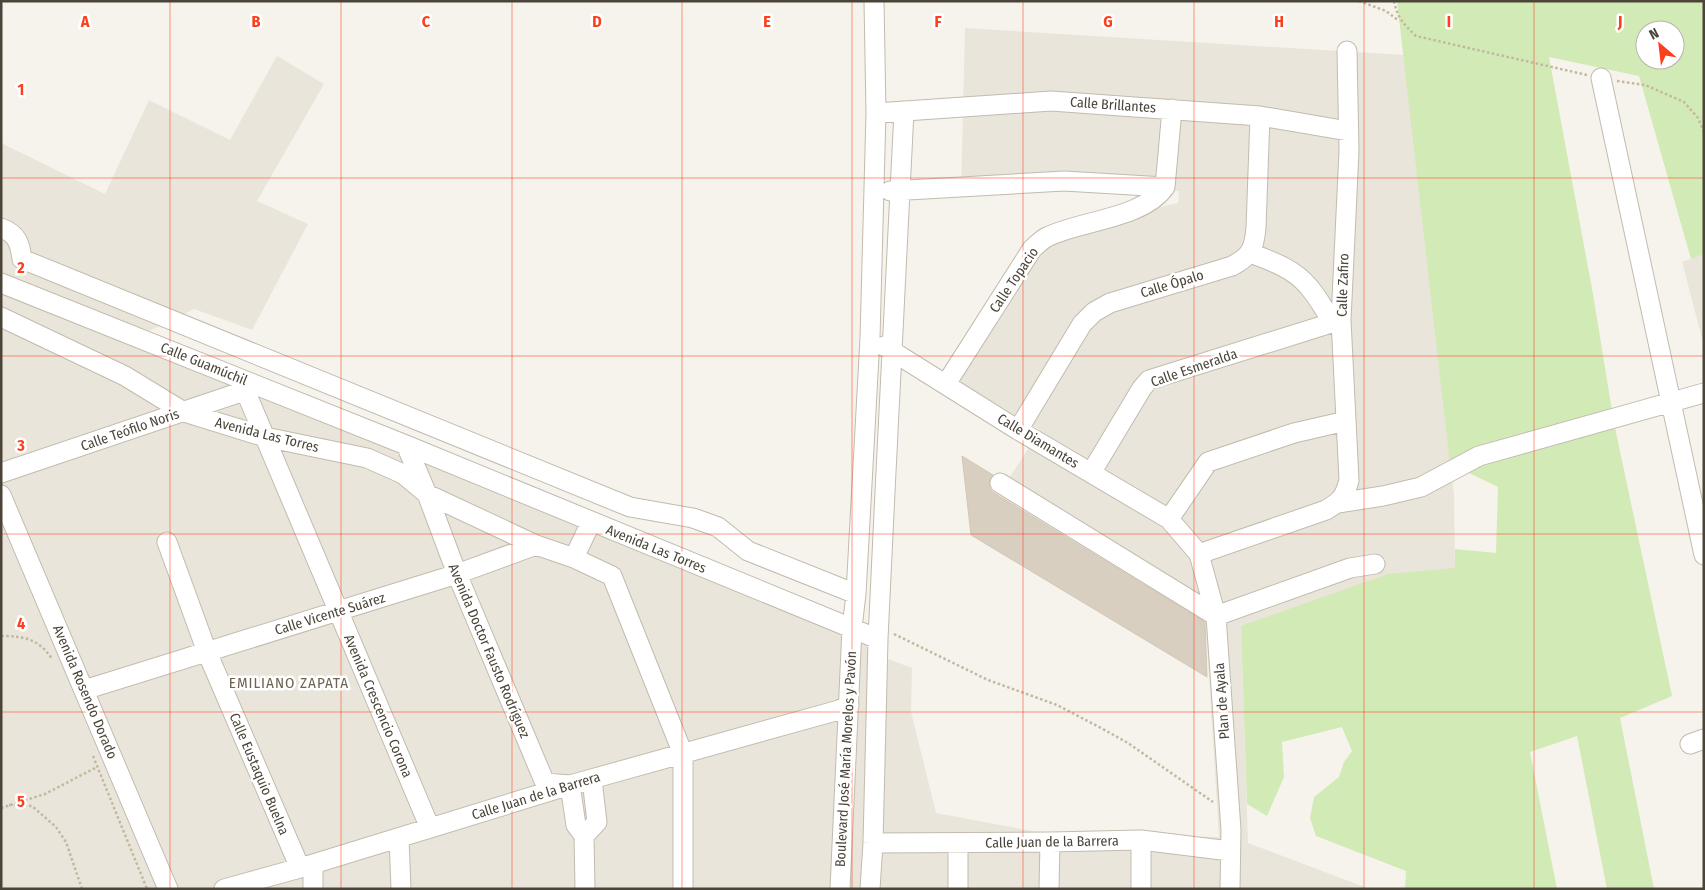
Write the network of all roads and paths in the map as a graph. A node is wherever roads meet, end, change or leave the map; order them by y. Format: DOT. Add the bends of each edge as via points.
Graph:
graph roads {
  1 [pos="874,1"];
  2 [pos="1359,1"];
  3 [pos="1394,1"];
  4 [pos="1403,24"];
  5 [pos="1347,51"];
  6 [pos="1601,78"];
  7 [pos="1172,109"];
  8 [pos="904,111"];
  9 [pos="876,113"];
  10 [pos="1260,116"];
  11 [pos="1348,131"];
  12 [pos="1704,132"];
  13 [pos="1165,187"];
  14 [pos="874,191"];
  15 [pos="901,191"];
  16 [pos="1,228"];
  17 [pos="1250,253"];
  18 [pos="22,259"];
  19 [pos="6,285"];
  20 [pos="1,317"];
  21 [pos="1337,321"];
  22 [pos="870,338"];
  23 [pos="893,351"];
  24 [pos="250,353"];
  25 [pos="946,384"];
  26 [pos="248,385"];
  27 [pos="1704,393"];
  28 [pos="1671,401"];
  29 [pos="184,412"];
  30 [pos="1346,421"];
  31 [pos="1018,430"];
  32 [pos="265,437"];
  33 [pos="406,445"];
  34 [pos="1,473"];
  35 [pos="1091,473"];
  36 [pos="1000,483"];
  37 [pos="427,494"];
  38 [pos="1,496"];
  39 [pos="1332,506"];
  40 [pos="1169,519"];
  41 [pos="591,522"];
  42 [pos="168,542"];
  43 [pos="536,544"];
  44 [pos="1199,554"];
  45 [pos="1704,555"];
  46 [pos="574,558"];
  47 [pos="1375,564"];
  48 [pos="457,574"];
  49 [pos="856,594"];
  50 [pos="338,611"];
  51 [pos="1216,616"];
  52 [pos="852,628"];
  53 [pos="879,633"];
  54 [pos="1,636"];
  55 [pos="207,652"];
  56 [pos="54,663"];
  57 [pos="84,690"];
  58 [pos="849,706"];
  59 [pos="90,750"];
  60 [pos="683,754"];
  61 [pos="98,768"];
  62 [pos="592,780"];
  63 [pos="570,785"];
  64 [pos="9,805"];
  65 [pos="1,808"];
  66 [pos="1229,813"];
  67 [pos="430,828"];
  68 [pos="584,836"];
  69 [pos="399,838"];
  70 [pos="1141,840"];
  71 [pos="873,842"];
  72 [pos="1050,842"];
  73 [pos="958,843"];
  74 [pos="1230,851"];
  75 [pos="306,866"];
  76 [pos="82,889"];
  77 [pos="147,889"];
  78 [pos="168,889"];
  79 [pos="224,889"];
  80 [pos="313,889"];
  81 [pos="401,889"];
  82 [pos="585,889"];
  83 [pos="683,889"];
  84 [pos="840,889"];
  85 [pos="870,889"];
  86 [pos="958,889"];
  87 [pos="1049,889"];
  88 [pos="1141,889"];
  89 [pos="1230,889"];
  1 -- 9 [label="street, Boulevard José María Morelos y Pavón"];
  2 -- 4 [label="path" via="1386,10"];
  3 -- 4 [label="path" via="1397,16"];
  4 -- 6 [label="path" via="1416,36 1428,40"];
  5 -- 11 [label="street, Calle Zafiro"];
  6 -- 12 [label="path" via="1645,86 1684,102 1698,118"];
  6 -- 28 [label="street"];
  7 -- 8 [label="street, Calle Brillantes" via="1052,101"];
  7 -- 10 [label="street, Calle Brillantes"];
  7 -- 13 [label="street"];
  8 -- 9 [label="street, Calle Brillantes"];
  8 -- 15 [label="street, Boulevard José María Morelos y Pavón"];
  9 -- 14 [label="street, Boulevard José María Morelos y Pavón"];
  10 -- 11 [label="street, Calle Brillantes"];
  10 -- 17 [label="street" via="1256,228"];
  11 -- 21 [label="street, Calle Zafiro"];
  13 -- 15 [label="street" via="1064,180"];
  13 -- 25 [label="street, Calle Topacio" via="1159,196 1141,206 1046,238 1032,249"];
  14 -- 15 [label="street"];
  14 -- 22 [label="street, Boulevard José María Morelos y Pavón"];
  15 -- 23 [label="street, Boulevard José María Morelos y Pavón"];
  16 -- 18 [label="street" via="16,236"];
  17 -- 21 [label="street" via="1282,265 1297,275"];
  17 -- 31 [label="street, Calle Ópalo" via="1232,266 1110,303 1094,312 1082,324"];
  18 -- 19 [label="street"];
  18 -- 24 [label="street"];
  19 -- 26 [label="street, Calle Guamúchil"];
  20 -- 29 [label="street, Avenida Las Torres" via="125,376"];
  21 -- 30 [label="street, Calle Zafiro"];
  21 -- 35 [label="street, Calle Esmeralda" via="1149,380"];
  22 -- 23 [label="street, Calle Diamantes"];
  22 -- 49 [label="street, Boulevard José María Morelos y Pavón"];
  23 -- 25 [label="street, Calle Diamantes"];
  23 -- 53 [label="street, Boulevard José María Morelos y Pavón"];
  24 -- 26 [label="street"];
  24 -- 49 [label="street" via="630,507 694,518 718,527 748,551"];
  25 -- 31 [label="street, Calle Diamantes"];
  26 -- 29 [label="street, Calle Teófilo Noris"];
  26 -- 32 [label="street, Avenida Crescencio Corona"];
  26 -- 33 [label="street, Calle Guamúchil"];
  27 -- 28 [label="street"];
  28 -- 39 [label="street" via="1479,456 1421,487"];
  28 -- 45 [label="street"];
  29 -- 32 [label="street, Avenida Las Torres"];
  29 -- 34 [label="street, Calle Teófilo Noris"];
  30 -- 39 [label="street, Calle Zafiro" via="1349,480 1346,493"];
  30 -- 40 [label="street" via="1294,433 1208,462"];
  31 -- 35 [label="street, Calle Diamantes"];
  32 -- 37 [label="street, Avenida Las Torres" via="367,458 403,474"];
  32 -- 50 [label="street, Avenida Crescencio Corona"];
  33 -- 37 [label="street, Avenida Doctor Fausto Rodríguez"];
  33 -- 41 [label="street, Avenida Las Torres"];
  35 -- 40 [label="street, Calle Diamantes"];
  36 -- 51 [label="street"];
  37 -- 43 [label="street, Avenida Las Torres"];
  37 -- 48 [label="street, Avenida Doctor Fausto Rodríguez"];
  38 -- 57 [label="street, Avenida Rosendo Dorado"];
  39 -- 44 [label="street"];
  40 -- 44 [label="street, Calle Diamantes"];
  41 -- 46 [label="street"];
  41 -- 52 [label="street, Avenida Las Torres"];
  42 -- 55 [label="street, Calle Eustaquio Buelna"];
  43 -- 46 [label="street"];
  43 -- 48 [label="street, Calle Vicente Suárez"];
  44 -- 51 [label="street, Plan de Ayala"];
  46 -- 60 [label="street" via="612,576"];
  47 -- 51 [label="street" via="1350,568"];
  48 -- 50 [label="street, Calle Vicente Suárez"];
  48 -- 63 [label="street, Avenida Doctor Fausto Rodríguez" via="545,783"];
  49 -- 52 [label="street, Boulevard José María Morelos y Pavón"];
  50 -- 55 [label="street, Calle Vicente Suárez"];
  50 -- 67 [label="street, Avenida Crescencio Corona"];
  51 -- 66 [label="street, Plan de Ayala"];
  52 -- 53 [label="street, Avenida Las Torres"];
  52 -- 58 [label="street, Boulevard José María Morelos y Pavón"];
  53 -- 66 [label="path" via="988,680 1044,700 1101,728"];
  53 -- 71 [label="street, Boulevard José María Morelos y Pavón"];
  54 -- 56 [label="path" via="35,641 42,645"];
  55 -- 57 [label="street, Calle Vicente Suárez"];
  55 -- 75 [label="street, Calle Eustaquio Buelna"];
  57 -- 78 [label="street, Avenida Rosendo Dorado"];
  58 -- 60 [label="street, Calle Juan de la Barrera"];
  58 -- 84 [label="street, Boulevard José María Morelos y Pavón"];
  59 -- 61 [label="path"];
  60 -- 62 [label="street, Calle Juan de la Barrera"];
  60 -- 83 [label="street"];
  61 -- 64 [label="path" via="45,794"];
  61 -- 77 [label="path"];
  62 -- 63 [label="street, Calle Juan de la Barrera"];
  62 -- 68 [label="street" via="597,822"];
  63 -- 67 [label="street, Calle Juan de la Barrera"];
  63 -- 68 [label="street" via="576,825"];
  64 -- 65 [label="path"];
  64 -- 76 [label="path" via="32,806 56,827 69,851"];
  66 -- 74 [label="street, Plan de Ayala"];
  67 -- 69 [label="street, Calle Juan de la Barrera"];
  68 -- 82 [label="street"];
  69 -- 75 [label="street, Calle Juan de la Barrera"];
  69 -- 81 [label="street"];
  70 -- 72 [label="street, Calle Juan de la Barrera"];
  70 -- 74 [label="street, Calle Juan de la Barrera"];
  70 -- 88 [label="street"];
  71 -- 73 [label="street, Calle Juan de la Barrera"];
  71 -- 85 [label="street, Boulevard José María Morelos y Pavón"];
  72 -- 73 [label="street, Calle Juan de la Barrera"];
  72 -- 87 [label="street"];
  73 -- 86 [label="street"];
  74 -- 89 [label="street, Plan de Ayala"];
  75 -- 79 [label="street, Calle Juan de la Barrera"];
  75 -- 80 [label="street"];
}
